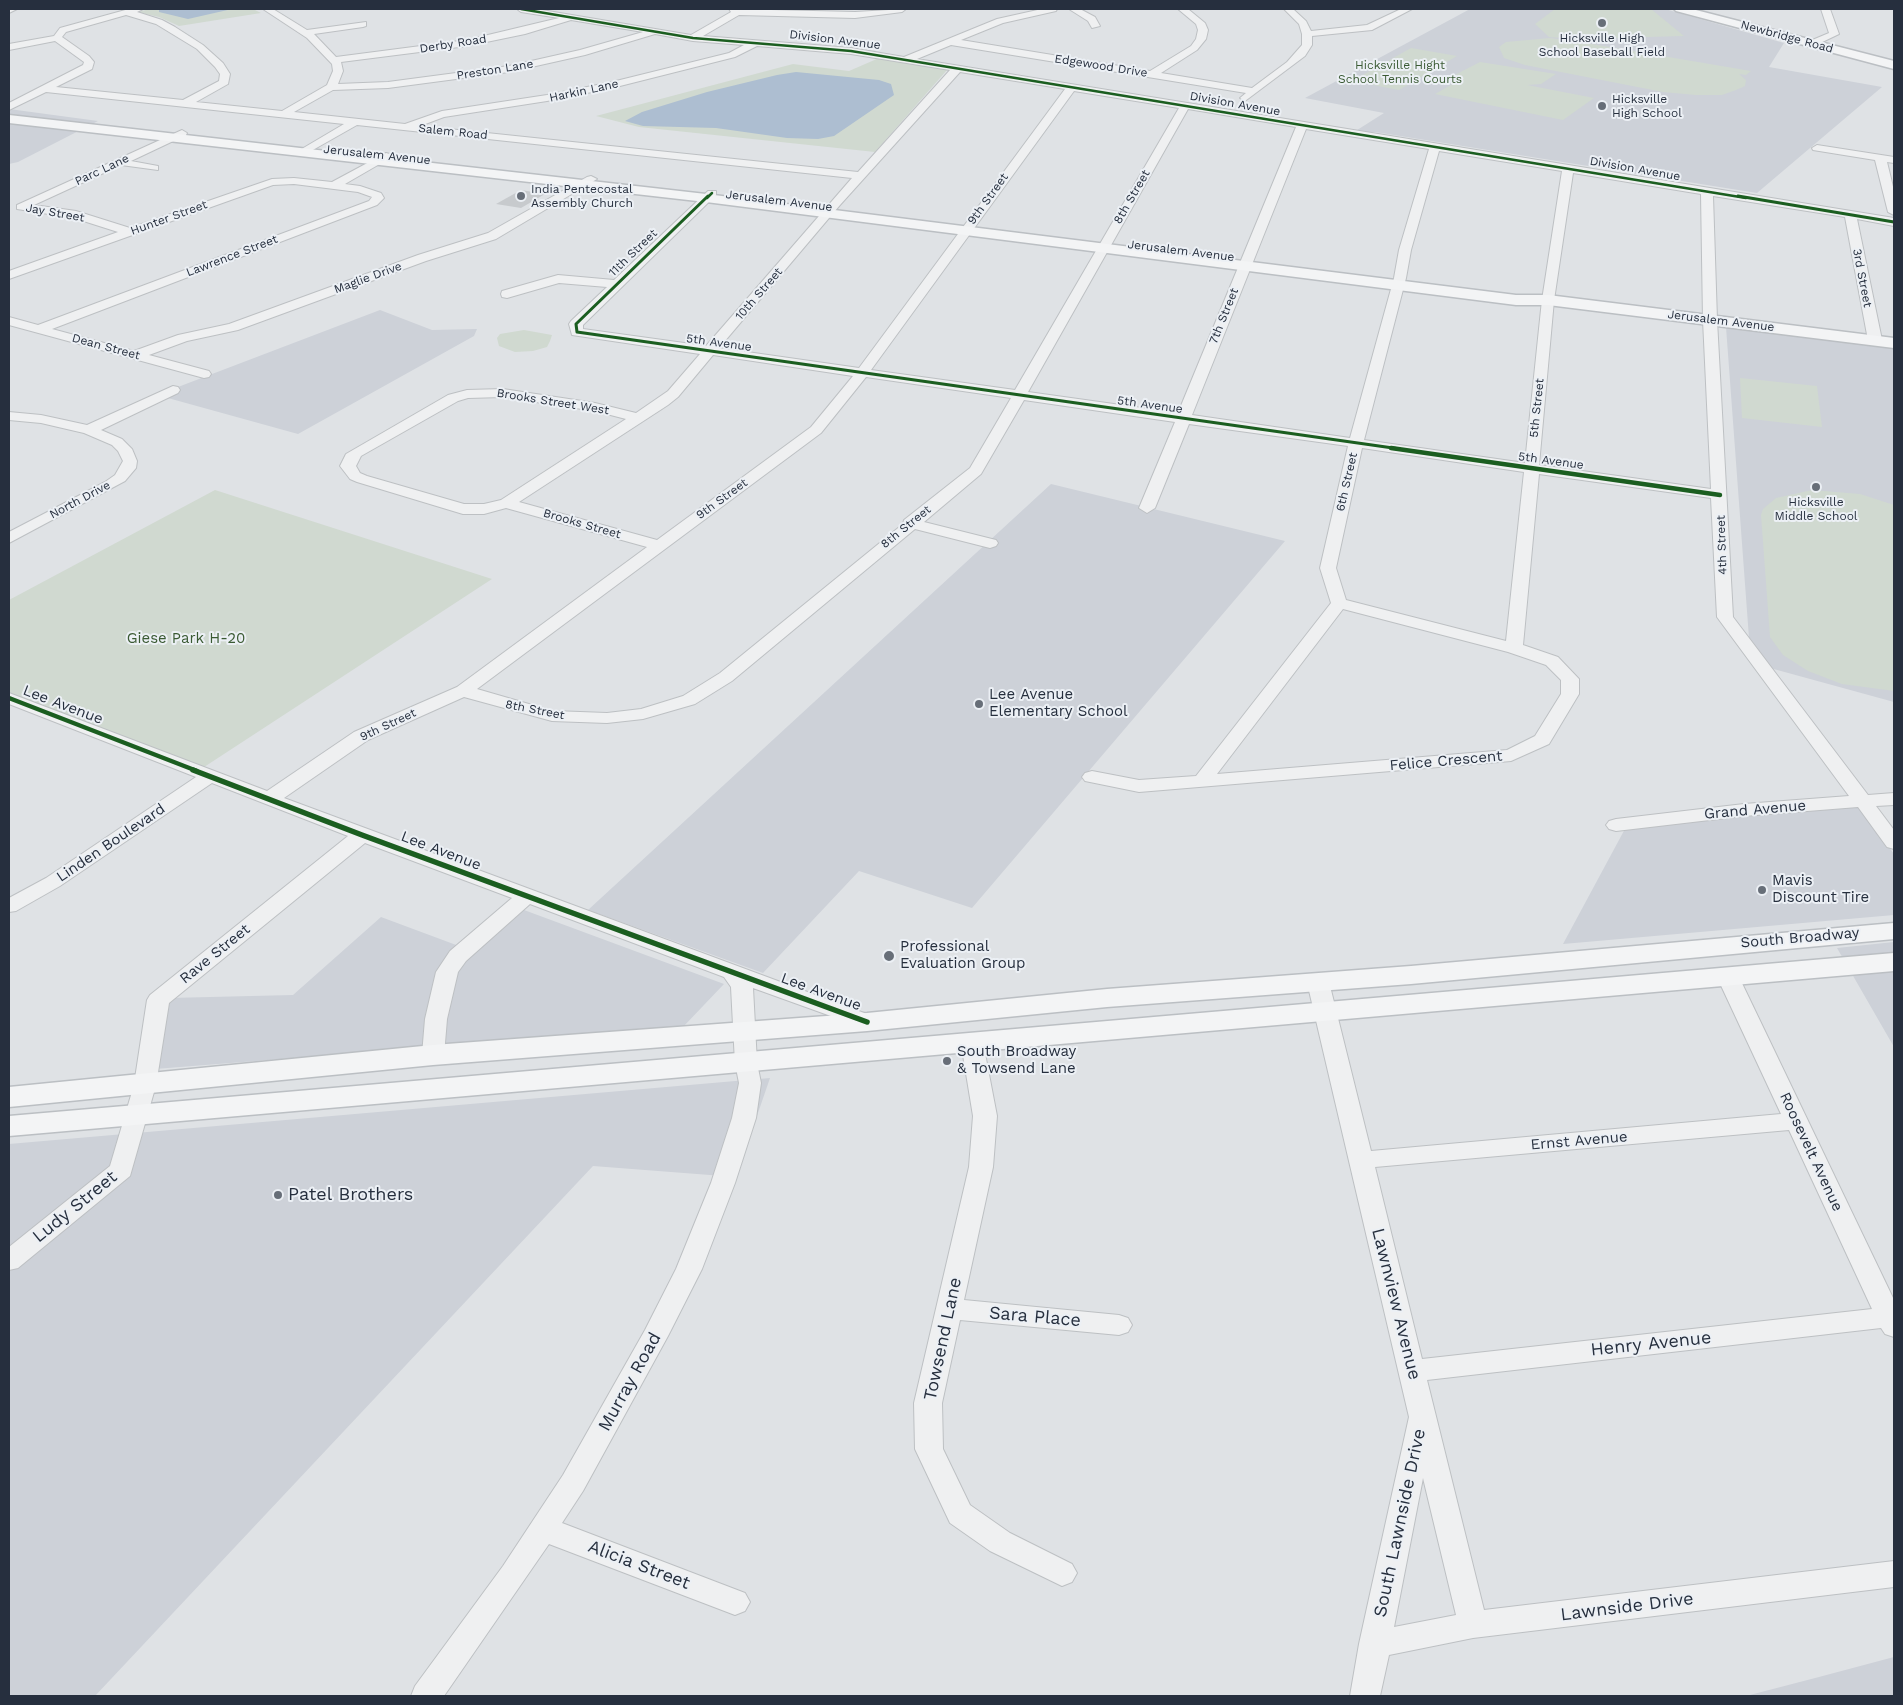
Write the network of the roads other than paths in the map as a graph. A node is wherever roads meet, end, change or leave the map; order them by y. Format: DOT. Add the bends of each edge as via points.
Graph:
graph roads {
  1 [pos="139,9"];
  2 [pos="267,9"];
  3 [pos="520,9"];
  4 [pos="902,9"];
  5 [pos="1053,9"];
  6 [pos="1074,9"];
  7 [pos="1183,9"];
  8 [pos="1288,9"];
  9 [pos="1408,9"];
  10 [pos="1685,9"];
  11 [pos="1703,9"];
  12 [pos="1826,9"];
  13 [pos="735,10"];
  14 [pos="797,11"];
  15 [pos="1001,11"];
  16 [pos="126,12"];
  17 [pos="571,17"];
  18 [pos="1013,17"];
  19 [pos="363,24"];
  20 [pos="1095,26"];
  21 [pos="305,32"];
  22 [pos="654,32"];
  23 [pos="1307,34"];
  24 [pos="57,38"];
  25 [pos="693,38"];
  26 [pos="947,41"];
  27 [pos="757,42"];
  28 [pos="1818,42"];
  29 [pos="9,47"];
  30 [pos="1894,58"];
  31 [pos="333,60"];
  32 [pos="905,60"];
  33 [pos="1894,65"];
  34 [pos="958,68"];
  35 [pos="1152,74"];
  36 [pos="332,87"];
  37 [pos="1072,87"];
  38 [pos="46,89"];
  39 [pos="1254,91"];
  40 [pos="184,104"];
  41 [pos="1185,106"];
  42 [pos="9,107"];
  43 [pos="1225,112"];
  44 [pos="9,113"];
  45 [pos="284,114"];
  46 [pos="9,119"];
  47 [pos="355,122"];
  48 [pos="1302,126"];
  49 [pos="408,127"];
  50 [pos="177,135"];
  51 [pos="1435,146"];
  52 [pos="1817,148"];
  53 [pos="308,150"];
  54 [pos="382,158"];
  55 [pos="1880,158"];
  56 [pos="1894,160"];
  57 [pos="121,162"];
  58 [pos="154,168"];
  59 [pos="1568,168"];
  60 [pos="861,176"];
  61 [pos="587,181"];
  62 [pos="333,186"];
  63 [pos="1706,192"];
  64 [pos="709,195"];
  65 [pos="9,206"];
  66 [pos="21,207"];
  67 [pos="830,210"];
  68 [pos="1894,212"];
  69 [pos="1850,215"];
  70 [pos="1894,222"];
  71 [pos="968,227"];
  72 [pos="129,232"];
  73 [pos="1105,245"];
  74 [pos="1246,263"];
  75 [pos="9,275"];
  76 [pos="1399,282"];
  77 [pos="615,284"];
  78 [pos="507,294"];
  79 [pos="1548,300"];
  80 [pos="9,320"];
  81 [pos="1710,320"];
  82 [pos="39,329"];
  83 [pos="577,332"];
  84 [pos="1875,340"];
  85 [pos="1894,343"];
  86 [pos="709,352"];
  87 [pos="135,355"];
  88 [pos="204,374"];
  89 [pos="861,374"];
  90 [pos="173,390"];
  91 [pos="1017,396"];
  92 [pos="9,416"];
  93 [pos="638,418"];
  94 [pos="1183,420"];
  95 [pos="89,430"];
  96 [pos="1356,444"];
  97 [pos="1531,468"];
  98 [pos="1720,495"];
  99 [pos="506,503"];
  100 [pos="1147,508"];
  101 [pos="910,523"];
  102 [pos="9,538"];
  103 [pos="990,543"];
  104 [pos="658,545"];
  105 [pos="1339,603"];
  106 [pos="1514,648"];
  107 [pos="463,691"];
  108 [pos="10,699"];
  109 [pos="210,776"];
  110 [pos="1092,776"];
  111 [pos="1202,780"];
  112 [pos="269,798"];
  113 [pos="1894,799"];
  114 [pos="1863,801"];
  115 [pos="1616,825"];
  116 [pos="362,835"];
  117 [pos="1894,843"];
  118 [pos="526,896"];
  119 [pos="9,906"];
  120 [pos="1894,930"];
  121 [pos="1894,962"];
  122 [pos="732,973"];
  123 [pos="1728,977"];
  124 [pos="1318,982"];
  125 [pos="1325,1012"];
  126 [pos="867,1022"];
  127 [pos="743,1031"];
  128 [pos="972,1043"];
  129 [pos="433,1055"];
  130 [pos="746,1063"];
  131 [pos="145,1085"];
  132 [pos="9,1096"];
  133 [pos="137,1115"];
  134 [pos="1797,1122"];
  135 [pos="17,1126"];
  136 [pos="1361,1160"];
  137 [pos="9,1261"];
  138 [pos="950,1309"];
  139 [pos="1892,1322"];
  140 [pos="1119,1325"];
  141 [pos="1412,1371"];
  142 [pos="1422,1415"];
  143 [pos="544,1529"];
  144 [pos="1062,1573"];
  145 [pos="1894,1574"];
  146 [pos="735,1602"];
  147 [pos="1473,1625"];
  148 [pos="1376,1637"];
  149 [pos="426,1696"];
  150 [pos="1365,1696"];
  1 -- 16 [label="street"];
  2 -- 21 [label="street"];
  3 -- 17 [label="street, Division Avenue"];
  4 -- 14 [label="street" via="864,15"];
  5 -- 18 [label="street"];
  6 -- 20 [label="street" via="1092,19"];
  7 -- 35 [label="street" via="1200,22 1203,30 1201,40 1194,48"];
  8 -- 23 [label="street" via="1303,23"];
  9 -- 23 [label="street" via="1369,28"];
  10 -- 28 [label="main road, Newbridge Road"];
  11 -- 28 [label="main road, Newbridge Road"];
  12 -- 28 [label="street" via="1834,34"];
  13 -- 14 [label="street"];
  13 -- 25 [label="street"];
  15 -- 18 [label="street"];
  16 -- 24 [label="street" via="63,30"];
  16 -- 40 [label="street" via="172,29 220,65 225,74 224,82"];
  17 -- 22 [label="street, Division Avenue"];
  17 -- 31 [label="street, Derby Road" via="467,43"];
  18 -- 26 [label="street"];
  19 -- 21 [label="street"];
  21 -- 31 [label="street"];
  22 -- 25 [label="street, Division Avenue"];
  22 -- 36 [label="street, Preston Lane" via="582,53 509,69 388,86"];
  23 -- 39 [label="street" via="1306,45 1298,58"];
  24 -- 29 [label="street"];
  24 -- 38 [label="street" via="86,58 89,64 82,71"];
  25 -- 27 [label="street, Division Avenue"];
  26 -- 32 [label="street"];
  26 -- 35 [label="street, Edgewood Drive"];
  27 -- 32 [label="street, Division Avenue" via="816,46"];
  27 -- 49 [label="street, Harkin Lane" via="732,55 612,85 442,114"];
  28 -- 30 [label="main road, Newbridge Road"];
  28 -- 33 [label="main road, Newbridge Road"];
  31 -- 36 [label="street" via="338,70"];
  32 -- 34 [label="street, Division Avenue"];
  34 -- 37 [label="street, Division Avenue"];
  34 -- 60 [label="street, 10th Street"];
  35 -- 39 [label="street, Edgewood Drive"];
  36 -- 45 [label="street"];
  37 -- 41 [label="street, Division Avenue"];
  37 -- 71 [label="street, 9th Street"];
  38 -- 40 [label="street, Salem Road"];
  38 -- 42 [label="street"];
  39 -- 43 [label="street"];
  40 -- 45 [label="street, Salem Road"];
  41 -- 43 [label="street, Division Avenue"];
  41 -- 73 [label="street, 8th Street"];
  43 -- 48 [label="street, Division Avenue"];
  44 -- 50 [label="main road, Jerusalem Avenue"];
  45 -- 47 [label="street, Salem Road"];
  46 -- 50 [label="main road, Jerusalem Avenue"];
  47 -- 49 [label="street, Salem Road"];
  47 -- 53 [label="street"];
  48 -- 51 [label="street, Division Avenue"];
  48 -- 74 [label="street, 7th Street"];
  49 -- 60 [label="street, Salem Road"];
  50 -- 53 [label="main road, Jerusalem Avenue"];
  50 -- 57 [label="street, Parc Lane"];
  51 -- 59 [label="street, Division Avenue"];
  51 -- 76 [label="street, 6th Street"];
  52 -- 55 [label="street"];
  53 -- 54 [label="main road, Jerusalem Avenue"];
  54 -- 61 [label="main road, Jerusalem Avenue"];
  54 -- 62 [label="street"];
  55 -- 56 [label="street"];
  55 -- 68 [label="street"];
  57 -- 58 [label="street"];
  57 -- 66 [label="street, Parc Lane"];
  59 -- 63 [label="street, Division Avenue"];
  59 -- 79 [label="street, 5th Street"];
  60 -- 67 [label="street, 10th Street"];
  61 -- 64 [label="main road, Jerusalem Avenue"];
  61 -- 87 [label="street, Maglie Drive" via="492,236 233,327 183,338"];
  62 -- 72 [label="street, Hunter Street" via="272,182"];
  62 -- 82 [label="street, Lawrence Street" via="360,189 377,194 378,198 373,203"];
  63 -- 69 [label="street, Division Avenue"];
  63 -- 81 [label="street, 4th Street"];
  64 -- 67 [label="main road, Jerusalem Avenue"];
  64 -- 77 [label="street, 11th Street"];
  65 -- 66 [label="street, Jay Street"];
  66 -- 72 [label="street, Jay Street" via="76,215"];
  67 -- 71 [label="main road, Jerusalem Avenue"];
  67 -- 86 [label="street, 10th Street"];
  69 -- 70 [label="street, Division Avenue"];
  69 -- 84 [label="street, 3rd Street"];
  71 -- 73 [label="main road, Jerusalem Avenue"];
  71 -- 89 [label="street, 9th Street"];
  72 -- 75 [label="street, Hunter Street"];
  73 -- 74 [label="main road, Jerusalem Avenue"];
  73 -- 91 [label="street, 8th Street"];
  74 -- 76 [label="main road, Jerusalem Avenue"];
  74 -- 94 [label="street, 7th Street"];
  76 -- 79 [label="main road, Jerusalem Avenue" via="1518,292"];
  76 -- 96 [label="street, 6th Street"];
  77 -- 78 [label="street" via="558,279"];
  77 -- 83 [label="street, 11th Street" via="576,324"];
  79 -- 81 [label="main road, Jerusalem Avenue"];
  79 -- 97 [label="street, 5th Street"];
  80 -- 82 [label="street, Dean Street"];
  81 -- 84 [label="main road, Jerusalem Avenue"];
  81 -- 98 [label="street, 4th Street"];
  82 -- 87 [label="street, Dean Street"];
  83 -- 86 [label="street, 5th Avenue"];
  84 -- 85 [label="main road, Jerusalem Avenue"];
  86 -- 89 [label="street, 5th Avenue"];
  86 -- 93 [label="street, 10th Street" via="673,394"];
  87 -- 88 [label="street, Dean Street"];
  89 -- 91 [label="street, 5th Avenue"];
  89 -- 104 [label="street, 9th Street" via="816,430"];
  90 -- 95 [label="street"];
  91 -- 94 [label="street, 5th Avenue"];
  91 -- 101 [label="street, 8th Street" via="976,471"];
  92 -- 95 [label="street, North Drive" via="41,419"];
  93 -- 99 [label="street, 10th Street"];
  93 -- 99 [label="street, Brooks Street West" via="595,407 503,392 467,394 453,398 356,453 348,466 355,476 362,479 463,509 484,509"];
  94 -- 96 [label="street, 5th Avenue"];
  94 -- 100 [label="street, 7th Street"];
  95 -- 102 [label="street, North Drive" via="125,449 130,461 128,468 110,485"];
  96 -- 97 [label="street, 5th Avenue"];
  96 -- 105 [label="street, 6th Street" via="1328,568"];
  97 -- 98 [label="street, 5th Avenue"];
  97 -- 106 [label="street, 5th Street"];
  98 -- 114 [label="street, 4th Street" via="1725,617"];
  99 -- 104 [label="street, Brooks Street"];
  101 -- 103 [label="street"];
  101 -- 107 [label="street, 8th Street" via="726,677 689,700 643,714 591,718 552,716"];
  104 -- 107 [label="street, 9th Street"];
  105 -- 106 [label="street, Felice Crescent"];
  105 -- 111 [label="street"];
  106 -- 111 [label="street, Felice Crescent" via="1552,661 1570,679 1570,694 1542,740 1512,755"];
  107 -- 112 [label="street, 9th Street" via="361,736"];
  108 -- 109 [label="street, Lee Avenue"];
  109 -- 112 [label="street, Lee Avenue"];
  109 -- 119 [label="street, Linden Boulevard" via="53,882"];
  110 -- 111 [label="street, Felice Crescent" via="1139,786"];
  112 -- 116 [label="street, Lee Avenue"];
  113 -- 114 [label="street, Grand Avenue"];
  114 -- 115 [label="street, Grand Avenue" via="1744,810"];
  114 -- 117 [label="street, 4th Street"];
  116 -- 118 [label="street, Lee Avenue"];
  116 -- 131 [label="street, Rave Street" via="158,1000"];
  118 -- 122 [label="street, Lee Avenue"];
  118 -- 129 [label="street" via="458,956 447,972 436,1019"];
  120 -- 124 [label="main road, South Broadway"];
  121 -- 123 [label="main road"];
  122 -- 126 [label="street, Lee Avenue"];
  122 -- 127 [label="street" via="742,986"];
  123 -- 125 [label="main road"];
  123 -- 134 [label="street, Roosevelt Avenue"];
  124 -- 125 [label="street, Lawnview Avenue"];
  124 -- 126 [label="main road, South Broadway" via="1107,998"];
  125 -- 128 [label="main road"];
  125 -- 136 [label="street, Lawnview Avenue"];
  126 -- 127 [label="main road, South Broadway"];
  127 -- 129 [label="main road, South Broadway"];
  127 -- 130 [label="street, Murray Road"];
  128 -- 130 [label="main road"];
  128 -- 138 [label="street, Towsend Lane" via="985,1116 982,1167"];
  129 -- 131 [label="main road, South Broadway"];
  130 -- 133 [label="main road"];
  130 -- 143 [label="street, Murray Road" via="750,1083 744,1118 723,1183 689,1269 614,1412"];
  131 -- 132 [label="main road"];
  131 -- 133 [label="street, Rave Street"];
  133 -- 135 [label="main road"];
  133 -- 137 [label="street, Ludy Street" via="121,1170"];
  134 -- 136 [label="street, Ernst Avenue"];
  134 -- 139 [label="street, Roosevelt Avenue"];
  136 -- 141 [label="street, Lawnview Avenue"];
  138 -- 140 [label="street, Sara Place"];
  138 -- 144 [label="street, Towsend Lane" via="928,1403 929,1449 960,1514 1000,1542"];
  139 -- 141 [label="street, Henry Avenue"];
  141 -- 142 [label="street, Lawnview Avenue"];
  142 -- 147 [label="street, Lawnview Avenue"];
  142 -- 148 [label="street, South Lawnside Drive"];
  143 -- 146 [label="street, Alicia Street"];
  143 -- 149 [label="street, Murray Road"];
  145 -- 147 [label="street, Lawnside Drive"];
  147 -- 148 [label="street, Lawnside Drive"];
  148 -- 150 [label="street, South Lawnside Drive"];
}
